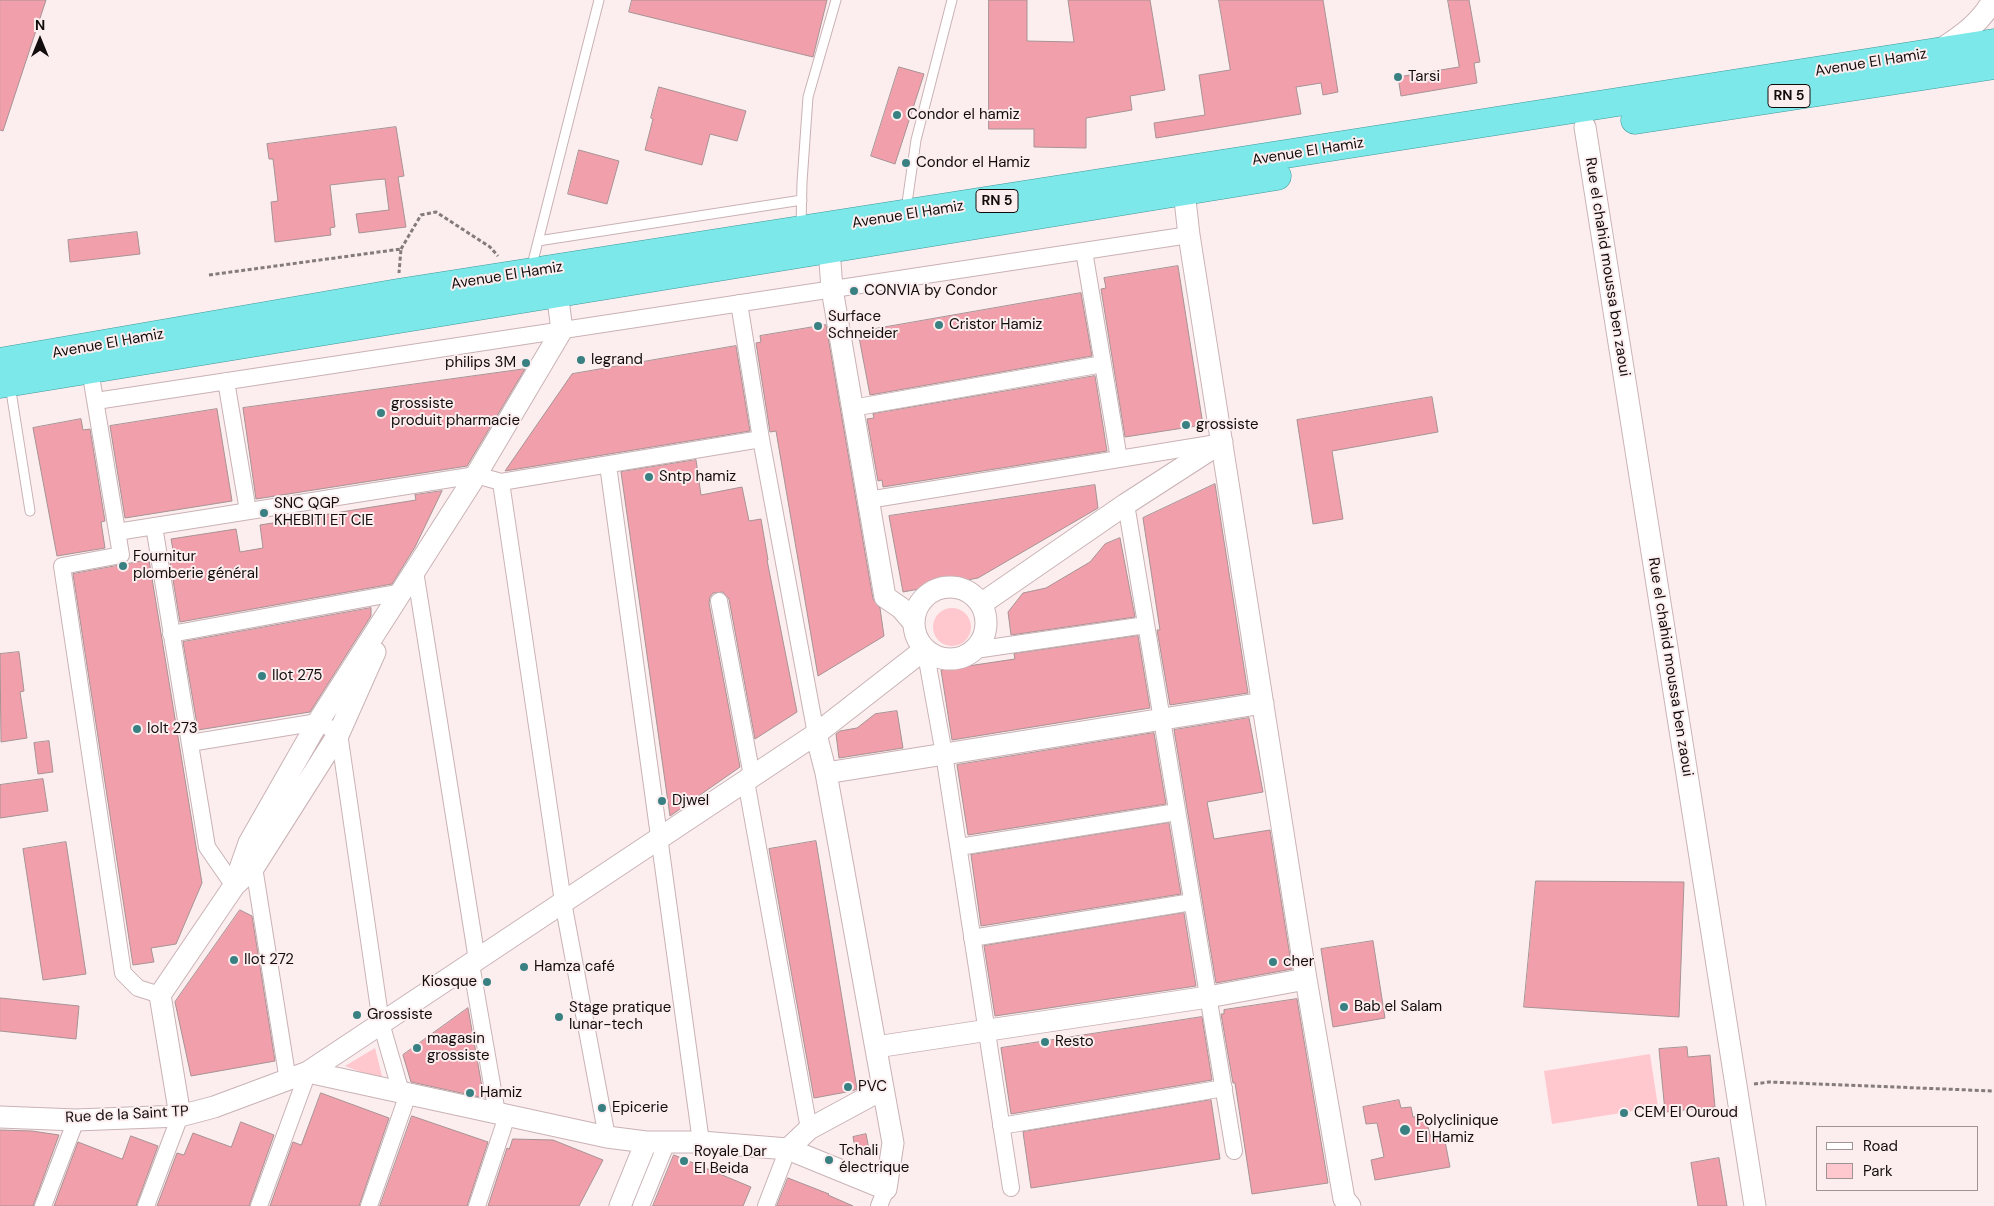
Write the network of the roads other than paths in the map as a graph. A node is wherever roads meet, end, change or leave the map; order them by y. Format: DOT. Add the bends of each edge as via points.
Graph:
graph roads {
  1 [pos="599,0"];
  2 [pos="836,0"];
  3 [pos="952,0"];
  4 [pos="1993,0"];
  5 [pos="1994,43"];
  6 [pos="1935,52"];
  7 [pos="1994,65"];
  8 [pos="1584,127"];
  9 [pos="1184,191"];
  10 [pos="802,200"];
  11 [pos="905,215"];
  12 [pos="801,231"];
  13 [pos="1189,235"];
  14 [pos="538,241"];
  15 [pos="829,248"];
  16 [pos="1084,251"];
  17 [pos="521,274"];
  18 [pos="832,289"];
  19 [pos="557,292"];
  20 [pos="739,303"];
  21 [pos="562,330"];
  22 [pos="1103,364"];
  23 [pos="90,370"];
  24 [pos="3,376"];
  25 [pos="226,382"];
  26 [pos="96,401"];
  27 [pos="852,408"];
  28 [pos="761,439"];
  29 [pos="1222,442"];
  30 [pos="1120,459"];
  31 [pos="608,465"];
  32 [pos="476,475"];
  33 [pos="501,482"];
  34 [pos="868,500"];
  35 [pos="1126,504"];
  36 [pos="30,511"];
  37 [pos="248,511"];
  38 [pos="154,526"];
  39 [pos="117,532"];
  40 [pos="415,571"];
  41 [pos="402,592"];
  42 [pos="719,601"];
  43 [pos="981,604"];
  44 [pos="914,622"];
  45 [pos="1146,625"];
  46 [pos="172,634"];
  47 [pos="925,649"];
  48 [pos="975,650"];
  49 [pos="1263,703"];
  50 [pos="1162,720"];
  51 [pos="318,722"];
  52 [pos="339,733"];
  53 [pos="816,734"];
  54 [pos="190,743"];
  55 [pos="944,754"];
  56 [pos="826,773"];
  57 [pos="749,779"];
  58 [pos="1178,812"];
  59 [pos="659,839"];
  60 [pos="959,847"];
  61 [pos="254,867"];
  62 [pos="234,886"];
  63 [pos="563,902"];
  64 [pos="1192,902"];
  65 [pos="972,938"];
  66 [pos="474,962"];
  67 [pos="1306,979"];
  68 [pos="160,994"];
  69 [pos="1208,997"];
  70 [pos="381,1024"];
  71 [pos="986,1030"];
  72 [pos="876,1047"];
  73 [pos="308,1072"];
  74 [pos="288,1081"];
  75 [pos="1224,1088"];
  76 [pos="884,1089"];
  77 [pos="405,1093"];
  78 [pos="502,1114"];
  79 [pos="180,1116"];
  80 [pos="0,1117"];
  81 [pos="76,1120"];
  82 [pos="1001,1126"];
  83 [pos="809,1129"];
  84 [pos="607,1137"];
  85 [pos="646,1142"];
  86 [pos="667,1142"];
  87 [pos="701,1142"];
  88 [pos="788,1149"];
  89 [pos="1234,1151"];
  90 [pos="1011,1188"];
  91 [pos="882,1198"];
  92 [pos="43,1206"];
  93 [pos="146,1206"];
  94 [pos="259,1206"];
  95 [pos="369,1206"];
  96 [pos="477,1206"];
  97 [pos="620,1206"];
  98 [pos="641,1206"];
  99 [pos="766,1206"];
  100 [pos="1350,1206"];
  101 [pos="1754,1206"];
  1 -- 14 [label="lane"];
  2 -- 10 [label="lane" via="808,97"];
  3 -- 11 [label="lane" via="916,140"];
  4 -- 6 [label="street" via="1964,34"];
  5 -- 6 [label="highway, Avenue El Hamiz / RN 5"];
  6 -- 11 [label="highway, Avenue El Hamiz / RN 5"];
  7 -- 8 [label="highway, RN 5"];
  8 -- 9 [label="highway, RN 5"];
  8 -- 101 [label="street, Rue el chahid moussa ben zaoui"];
  9 -- 13 [label="street"];
  9 -- 15 [label="highway, RN 5"];
  10 -- 12 [label="lane"];
  10 -- 14 [label="lane"];
  11 -- 12 [label="highway, Avenue El Hamiz / RN 5"];
  12 -- 17 [label="highway, Avenue El Hamiz / RN 5"];
  13 -- 16 [label="street"];
  13 -- 29 [label="street"];
  14 -- 17 [label="lane"];
  15 -- 18 [label="street"];
  15 -- 19 [label="highway, RN 5"];
  16 -- 18 [label="street"];
  16 -- 22 [label="street"];
  17 -- 24 [label="highway, Avenue El Hamiz / RN 5" via="398,293"];
  18 -- 20 [label="street"];
  18 -- 27 [label="street"];
  19 -- 21 [label="street"];
  19 -- 23 [label="highway, RN 5"];
  20 -- 21 [label="street"];
  20 -- 28 [label="street"];
  21 -- 25 [label="street"];
  21 -- 32 [label="street"];
  22 -- 27 [label="street"];
  22 -- 30 [label="street"];
  23 -- 24 [label="highway, RN 5"];
  23 -- 26 [label="street"];
  24 -- 36 [label="lane"];
  25 -- 26 [label="street"];
  25 -- 37 [label="street"];
  26 -- 39 [label="street"];
  27 -- 34 [label="street"];
  28 -- 31 [label="street"];
  28 -- 53 [label="street"];
  29 -- 30 [label="street"];
  29 -- 35 [label="street"];
  29 -- 49 [label="street"];
  30 -- 34 [label="street"];
  31 -- 33 [label="street"];
  31 -- 59 [label="street"];
  32 -- 33 [label="street"];
  32 -- 37 [label="street"];
  32 -- 40 [label="street"];
  33 -- 63 [label="street"];
  34 -- 44 [label="street" via="885,597"];
  35 -- 43 [label="street"];
  35 -- 45 [label="street"];
  37 -- 38 [label="street"];
  38 -- 39 [label="street"];
  38 -- 46 [label="street"];
  39 -- 68 [label="street" via="121,555 62,566 123,973 138,988"];
  40 -- 41 [label="street"];
  40 -- 66 [label="street"];
  41 -- 46 [label="street"];
  41 -- 51 [label="street"];
  41 -- 52 [label="street"];
  42 -- 57 [label="street"];
  43 -- 44 [label="street" via="960,588 934,590 916,609"];
  43 -- 48 [label="street" via="986,628"];
  44 -- 47 [label="street" via="918,641"];
  45 -- 48 [label="street"];
  45 -- 50 [label="street"];
  46 -- 54 [label="street"];
  47 -- 48 [label="street" via="936,657 949,660"];
  47 -- 53 [label="street, Rue de la Saint TP"];
  47 -- 55 [label="street"];
  49 -- 50 [label="street"];
  49 -- 67 [label="street"];
  50 -- 55 [label="street"];
  50 -- 58 [label="street"];
  51 -- 52 [label="street"];
  51 -- 54 [label="street"];
  51 -- 62 [label="street" via="248,843"];
  52 -- 61 [label="street"];
  52 -- 70 [label="street"];
  53 -- 56 [label="street"];
  53 -- 57 [label="street, Rue de la Saint TP"];
  54 -- 62 [label="street" via="207,847"];
  55 -- 56 [label="street"];
  55 -- 60 [label="street"];
  56 -- 72 [label="street"];
  57 -- 59 [label="street, Rue de la Saint TP"];
  57 -- 83 [label="street"];
  58 -- 60 [label="street"];
  58 -- 64 [label="street"];
  59 -- 63 [label="street, Rue de la Saint TP"];
  59 -- 87 [label="street"];
  60 -- 65 [label="street"];
  61 -- 62 [label="street"];
  61 -- 74 [label="street"];
  62 -- 68 [label="street"];
  63 -- 66 [label="street, Rue de la Saint TP"];
  63 -- 84 [label="street"];
  64 -- 65 [label="street"];
  64 -- 69 [label="street"];
  65 -- 71 [label="street"];
  66 -- 70 [label="street, Rue de la Saint TP"];
  66 -- 78 [label="street"];
  67 -- 69 [label="street"];
  67 -- 100 [label="street" via="1344,1199"];
  68 -- 79 [label="street"];
  69 -- 71 [label="street"];
  69 -- 75 [label="street"];
  70 -- 73 [label="street, Rue de la Saint TP"];
  70 -- 77 [label="street"];
  71 -- 72 [label="street"];
  71 -- 82 [label="street"];
  72 -- 76 [label="street"];
  73 -- 74 [label="street, Rue de la Saint TP"];
  73 -- 77 [label="street"];
  73 -- 94 [label="street"];
  74 -- 79 [label="street, Rue de la Saint TP"];
  75 -- 82 [label="street"];
  75 -- 89 [label="street"];
  76 -- 83 [label="street"];
  76 -- 91 [label="street" via="893,1143"];
  77 -- 78 [label="street"];
  77 -- 95 [label="street"];
  78 -- 84 [label="street"];
  78 -- 96 [label="street"];
  79 -- 81 [label="street, Rue de la Saint TP"];
  79 -- 93 [label="street"];
  80 -- 81 [label="street, Rue de la Saint TP"];
  81 -- 92 [label="street"];
  82 -- 90 [label="street"];
  83 -- 88 [label="street"];
  84 -- 85 [label="street"];
  85 -- 86 [label="street"];
  85 -- 97 [label="street"];
  86 -- 87 [label="street"];
  86 -- 98 [label="street"];
  87 -- 88 [label="street"];
  88 -- 91 [label="street"];
  88 -- 99 [label="street"];
}
